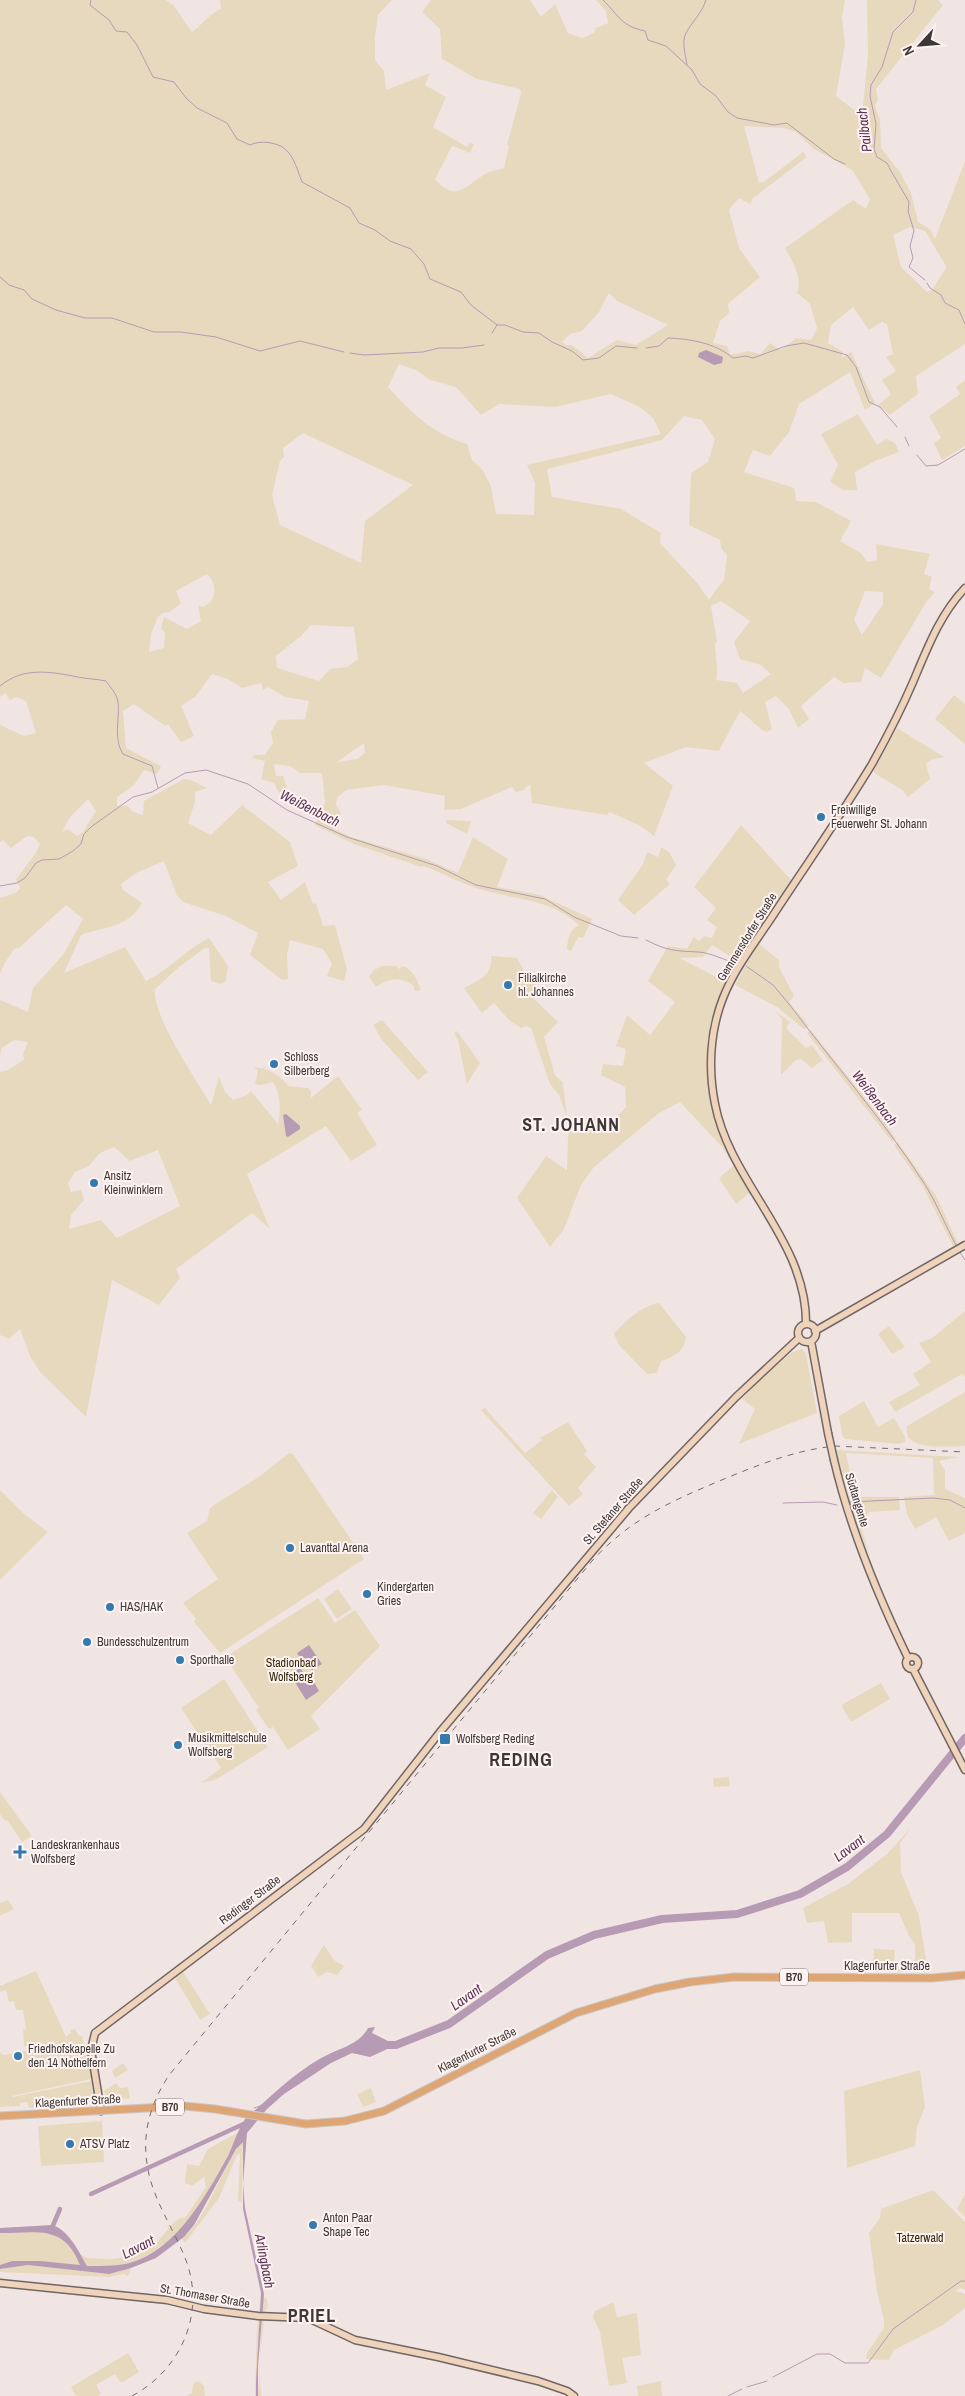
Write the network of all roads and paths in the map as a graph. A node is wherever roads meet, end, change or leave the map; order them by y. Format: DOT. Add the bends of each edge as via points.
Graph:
graph roads {
  1 [pos="965,588"];
  2 [pos="960,1247"];
  3 [pos="806,1324"];
  4 [pos="816,1331"];
  5 [pos="799,1338"];
  6 [pos="811,1341"];
  7 [pos="458,1712"];
  8 [pos="964,1769"];
  9 [pos="965,1975"];
  10 [pos="101,2111"];
  11 [pos="0,2116"];
  12 [pos="0,2283"];
  13 [pos="574,2396"];
  1 -- 3 [label="main road, Gemmersdorfer Straße" via="940,623 874,761 729,984 712,1036 712,1081 718,1117 736,1161 775,1223 790,1256 799,1283"];
  2 -- 4 [label="main road"];
  3 -- 4 [label="main road"];
  3 -- 5 [label="main road" via="799,1328"];
  4 -- 6 [label="main road"];
  5 -- 6 [label="main road"];
  5 -- 7 [label="main road, St. Stefaner Straße" via="642,1493"];
  6 -- 8 [label="main road, Südtangente, bridge" via="828,1433 850,1520 908,1658 906,1666 914,1669"];
  7 -- 10 [label="main road, Redinger Straße" via="364,1829 95,2033 91,2050"];
  9 -- 10 [label="main road, Klagenfurter Straße / B70" via="932,1978 743,1977 671,1985 614,2000 560,2020 410,2099 360,2119 316,2124 184,2106"];
  10 -- 11 [label="main road, Klagenfurter Straße / B70"];
  12 -- 13 [label="main road, St. Thomaser Straße" via="167,2300 204,2309 262,2316 308,2318 356,2340 538,2382"];
}
